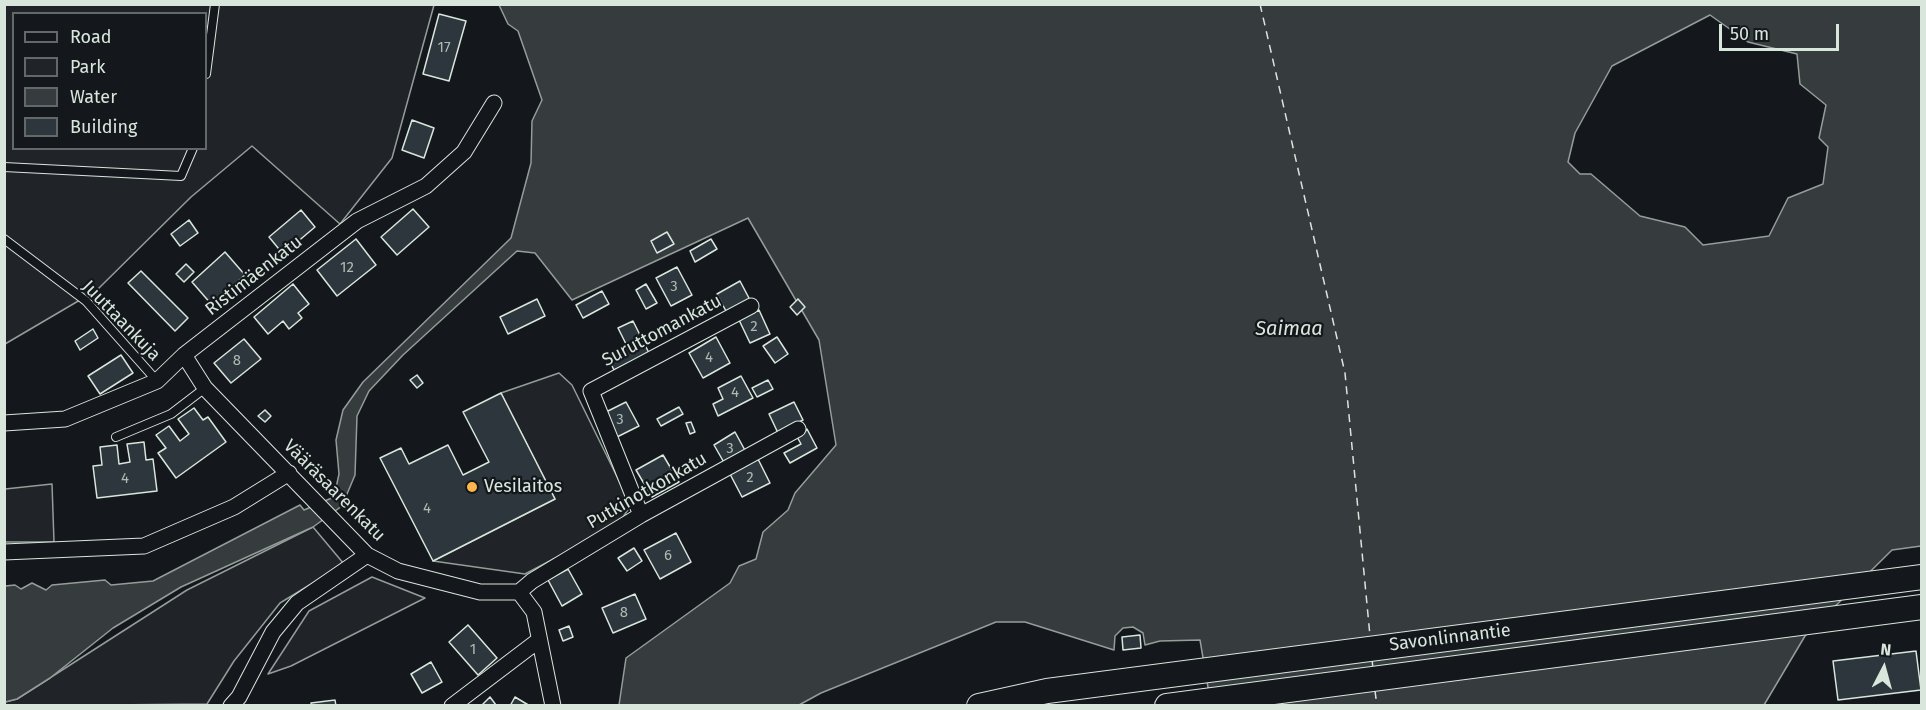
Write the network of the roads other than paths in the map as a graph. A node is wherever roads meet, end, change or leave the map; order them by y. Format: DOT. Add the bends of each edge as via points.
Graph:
graph roads {
  1 [pos="215,4"];
  2 [pos="207,66"];
  3 [pos="494,103"];
  4 [pos="192,150"];
  5 [pos="4,167"];
  6 [pos="4,239"];
  7 [pos="751,306"];
  8 [pos="184,355"];
  9 [pos="157,381"];
  10 [pos="205,388"];
  11 [pos="4,423"];
  12 [pos="798,429"];
  13 [pos="116,437"];
  14 [pos="288,473"];
  15 [pos="641,515"];
  16 [pos="4,552"];
  17 [pos="367,555"];
  18 [pos="1922,577"];
  19 [pos="519,592"];
  20 [pos="1922,607"];
  21 [pos="539,640"];
  22 [pos="231,705"];
  23 [pos="452,705"];
  24 [pos="553,705"];
  25 [pos="979,705"];
  26 [pos="1167,705"];
  1 -- 2 [label="lane"];
  3 -- 8 [label="street, Ristimäenkatu" via="464,152 426,186 357,221"];
  4 -- 5 [label="lane" via="181,176"];
  6 -- 9 [label="lane, Juuttaankuja" via="86,301"];
  7 -- 15 [label="street, Suruttomankatu" via="591,391"];
  8 -- 9 [label="street, Ristimäenkatu"];
  8 -- 10 [label="street, Vääräsaarenkatu"];
  9 -- 11 [label="street, Ristimäenkatu" via="64,419"];
  10 -- 13 [label="lane" via="171,414"];
  10 -- 14 [label="street, Vääräsaarenkatu"];
  12 -- 15 [label="street, Putkinotkonkatu"];
  14 -- 16 [label="street" via="234,507 144,546"];
  14 -- 17 [label="street, Vääräsaarenkatu"];
  15 -- 19 [label="street, Putkinotkonkatu"];
  17 -- 19 [label="street, Vääräsaarenkatu" via="398,570 480,592"];
  17 -- 22 [label="street" via="297,603 273,632"];
  18 -- 25 [label="highway, Savonlinnantie" via="1047,691"];
  19 -- 21 [label="street" via="534,612"];
  20 -- 26 [label="highway, Savonlinnantie"];
  21 -- 23 [label="street"];
  21 -- 24 [label="street"];
}
